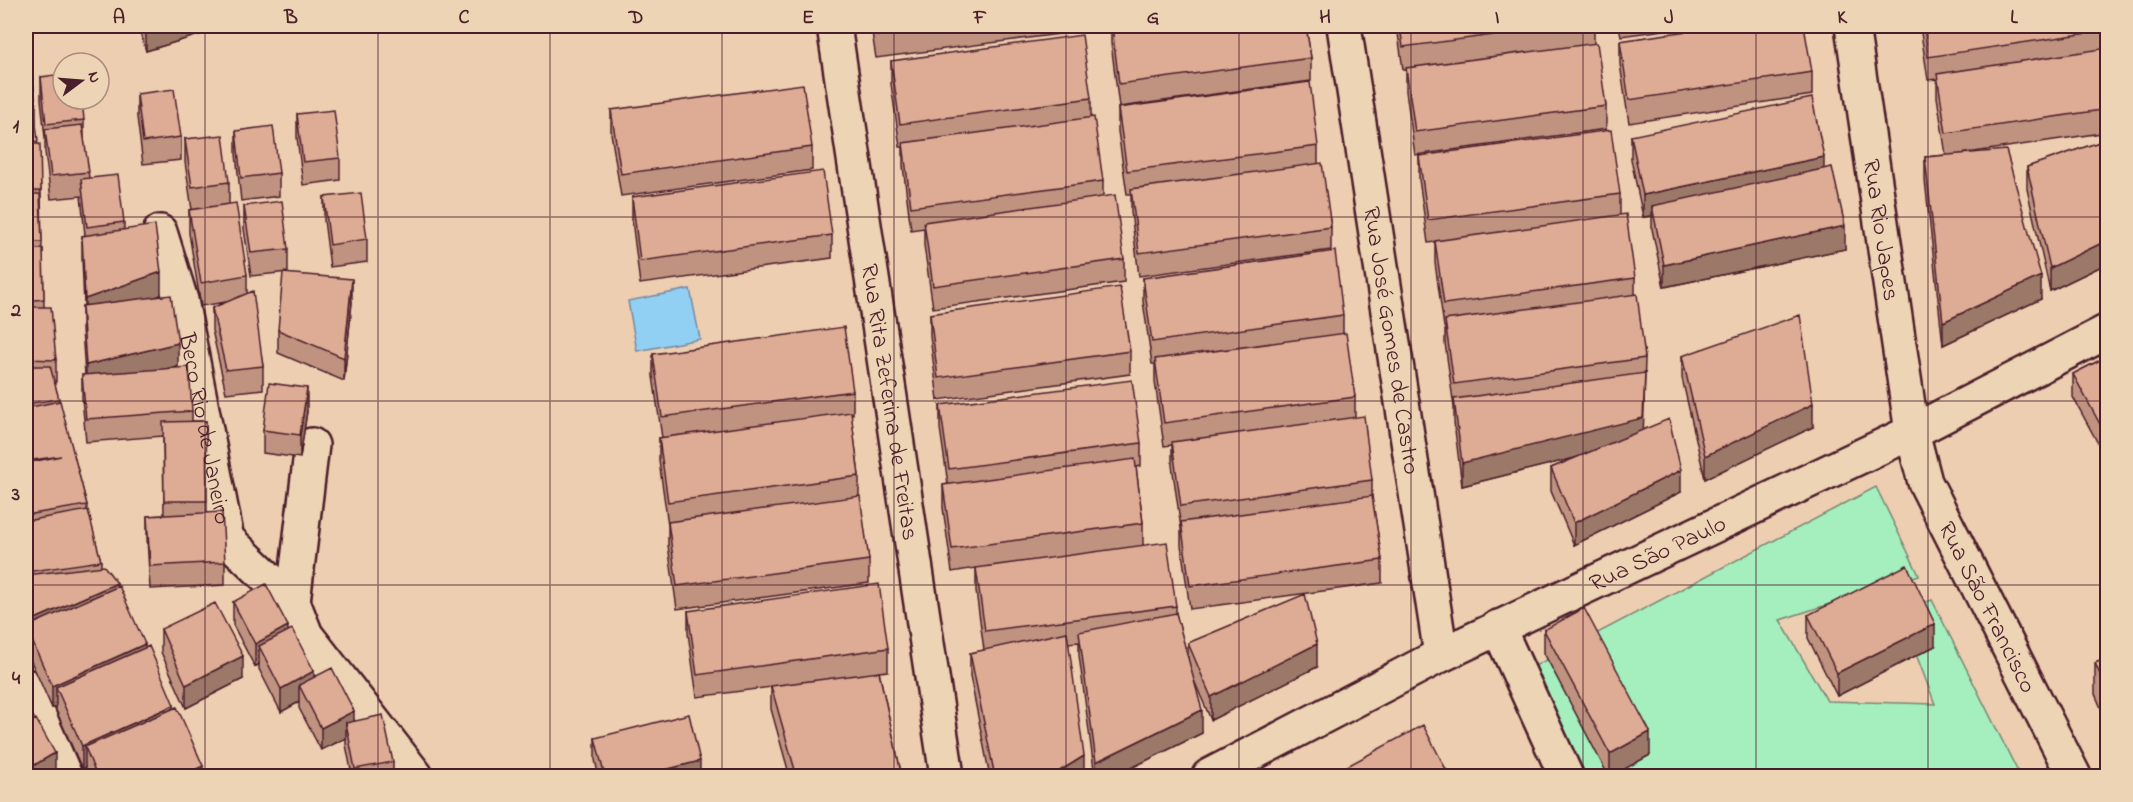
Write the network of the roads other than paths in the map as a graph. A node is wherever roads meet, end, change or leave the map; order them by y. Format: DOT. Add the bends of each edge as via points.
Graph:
graph roads {
  1 [pos="834,26"];
  2 [pos="1344,26"];
  3 [pos="1852,26"];
  4 [pos="160,232"];
  5 [pos="2108,331"];
  6 [pos="1912,432"];
  7 [pos="312,446"];
  8 [pos="293,602"];
  9 [pos="1498,627"];
  10 [pos="1441,655"];
  11 [pos="26,686"];
  12 [pos="65,777"];
  13 [pos="416,777"];
  14 [pos="947,777"];
  15 [pos="1209,777"];
  16 [pos="1566,777"];
  17 [pos="2074,777"];
  1 -- 14 [label="street, Rua Rita Zeferina de Freitas"];
  2 -- 10 [label="street, Rua José Gomes de Castro"];
  3 -- 6 [label="street, Rua Rio Japes"];
  4 -- 8 [label="street, Beco Rio de Janeiro" via="181,300 227,539"];
  5 -- 6 [label="street, Rua São Paulo"];
  6 -- 9 [label="street, Rua São Paulo"];
  6 -- 17 [label="street, Rua São Francisco" via="1925,482"];
  7 -- 8 [label="street, Beco Rio de Janeiro"];
  8 -- 13 [label="street, Beco Rio de Janeiro" via="306,635"];
  9 -- 10 [label="street, Rua São Paulo"];
  9 -- 16 [label="street"];
  10 -- 15 [label="street, Rua São Paulo"];
  11 -- 12 [label="street"];
}
